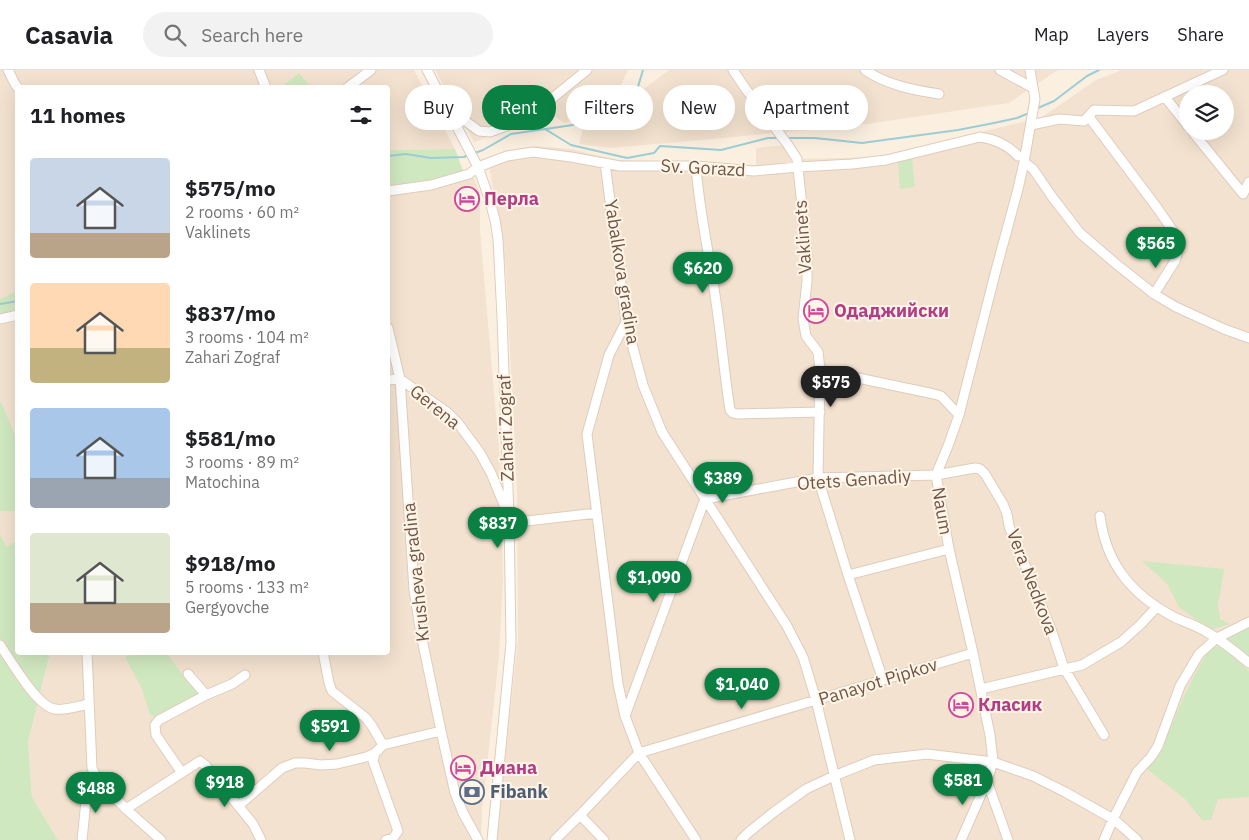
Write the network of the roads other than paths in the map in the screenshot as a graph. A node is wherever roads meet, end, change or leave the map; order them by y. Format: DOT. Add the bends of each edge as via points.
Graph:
graph roads {
  1 [pos="8,70"];
  2 [pos="259,70"];
  3 [pos="371,70"];
  4 [pos="427,70"];
  5 [pos="587,70"];
  6 [pos="734,70"];
  7 [pos="865,70"];
  8 [pos="1000,70"];
  9 [pos="1030,70"];
  10 [pos="1223,70"];
  11 [pos="16,85"];
  12 [pos="265,85"];
  13 [pos="351,85"];
  14 [pos="435,85"];
  15 [pos="1033,88"];
  16 [pos="939,94"];
  17 [pos="1165,97"];
  18 [pos="1179,115"];
  19 [pos="1089,117"];
  20 [pos="472,126"];
  21 [pos="1031,126"];
  22 [pos="459,130"];
  23 [pos="1199,140"];
  24 [pos="1021,159"];
  25 [pos="605,163"];
  26 [pos="476,164"];
  27 [pos="696,166"];
  28 [pos="798,167"];
  29 [pos="1249,182"];
  30 [pos="390,190"];
  31 [pos="1154,294"];
  32 [pos="15,316"];
  33 [pos="0,320"];
  34 [pos="626,322"];
  35 [pos="390,336"];
  36 [pos="1249,338"];
  37 [pos="820,370"];
  38 [pos="400,379"];
  39 [pos="390,380"];
  40 [pos="820,412"];
  41 [pos="959,415"];
  42 [pos="936,475"];
  43 [pos="818,478"];
  44 [pos="705,498"];
  45 [pos="596,513"];
  46 [pos="1100,516"];
  47 [pos="509,520"];
  48 [pos="949,549"];
  49 [pos="848,575"];
  50 [pos="1156,606"];
  51 [pos="1249,622"];
  52 [pos="1217,638"];
  53 [pos="0,644"];
  54 [pos="973,653"];
  55 [pos="87,655"];
  56 [pos="324,655"];
  57 [pos="1249,662"];
  58 [pos="1064,668"];
  59 [pos="188,674"];
  60 [pos="245,675"];
  61 [pos="883,680"];
  62 [pos="981,689"];
  63 [pos="206,695"];
  64 [pos="816,700"];
  65 [pos="89,704"];
  66 [pos="625,716"];
  67 [pos="441,731"];
  68 [pos="1104,735"];
  69 [pos="382,745"];
  70 [pos="375,753"];
  71 [pos="639,753"];
  72 [pos="993,762"];
  73 [pos="182,773"];
  74 [pos="834,776"];
  75 [pos="97,779"];
  76 [pos="987,781"];
  77 [pos="238,806"];
  78 [pos="126,809"];
  79 [pos="580,815"];
  80 [pos="1113,819"];
  81 [pos="82,840"];
  82 [pos="161,840"];
  83 [pos="260,840"];
  84 [pos="386,840"];
  85 [pos="478,840"];
  86 [pos="492,840"];
  87 [pos="555,840"];
  88 [pos="604,840"];
  89 [pos="696,840"];
  90 [pos="741,840"];
  91 [pos="850,840"];
  92 [pos="961,840"];
  93 [pos="1008,840"];
  94 [pos="1104,840"];
  95 [pos="1137,840"];
  1 -- 11 [label="street"];
  2 -- 12 [label="street"];
  3 -- 13 [label="street"];
  4 -- 14 [label="street, Zahari Zograf"];
  5 -- 20 [label="street" via="523,120 490,132 479,131"];
  6 -- 28 [label="street, Vaklinets" via="788,145"];
  7 -- 16 [label="street" via="909,90"];
  8 -- 15 [label="street"];
  9 -- 15 [label="street, Naum"];
  10 -- 17 [label="street"];
  15 -- 21 [label="street, Naum" via="1035,99"];
  17 -- 18 [label="street"];
  17 -- 19 [label="street" via="1134,111 1094,110"];
  19 -- 21 [label="street" via="1084,121 1059,119"];
  19 -- 31 [label="street" via="1176,238 1175,261"];
  21 -- 24 [label="street, Naum"];
  22 -- 26 [label="street, Zahari Zograf"];
  23 -- 29 [label="street" via="1243,194"];
  24 -- 28 [label="street, Sv. Gorazd" via="1012,149 980,137 886,160"];
  24 -- 31 [label="street, Sv. Gorazd" via="1033,169 1080,233"];
  24 -- 41 [label="street, Naum" via="1018,189"];
  25 -- 26 [label="street, Sv. Gorazd" via="533,152"];
  25 -- 27 [label="street, Sv. Gorazd" via="620,166"];
  25 -- 34 [label="street, Yabalkova gradina"];
  26 -- 30 [label="street, Sv. Gorazd" via="469,174 431,185"];
  26 -- 47 [label="street, Zahari Zograf" via="490,201 498,239"];
  27 -- 28 [label="street, Sv. Gorazd" via="754,171"];
  27 -- 40 [label="street" via="730,410 737,414"];
  28 -- 37 [label="street, Vaklinets" via="807,253 803,319 806,336 818,352"];
  31 -- 36 [label="street, Sv. Gorazd" via="1176,307"];
  32 -- 33 [label="street"];
  34 -- 44 [label="street, Yabalkova gradina" via="643,385 662,432"];
  34 -- 45 [label="street" via="609,355 587,434"];
  35 -- 38 [label="street, Krusheva gradina"];
  37 -- 40 [label="street, Vaklinets"];
  37 -- 41 [label="street" via="941,396"];
  38 -- 39 [label="street"];
  38 -- 47 [label="street, Gerena" via="458,423 491,473"];
  38 -- 67 [label="street, Krusheva gradina" via="414,590"];
  40 -- 43 [label="street, Vaklinets"];
  41 -- 42 [label="street, Naum"];
  42 -- 43 [label="street, Otets Genadiy"];
  42 -- 48 [label="street, Naum"];
  42 -- 58 [label="street, Vera Nedkova" via="975,468 985,474 1003,504"];
  43 -- 44 [label="street, Otets Genadiy"];
  43 -- 49 [label="street, Vaklinets"];
  44 -- 64 [label="street, Yabalkova gradina" via="787,626 803,657"];
  44 -- 66 [label="street"];
  45 -- 47 [label="street"];
  45 -- 66 [label="street"];
  46 -- 50 [label="street" via="1106,546 1113,561 1139,594"];
  47 -- 86 [label="street, Zahari Zograf" via="510,643"];
  48 -- 49 [label="street"];
  48 -- 54 [label="street, Naum"];
  49 -- 61 [label="street, Vaklinets"];
  50 -- 52 [label="street"];
  50 -- 58 [label="street" via="1121,642 1082,664"];
  51 -- 52 [label="street"];
  52 -- 57 [label="street"];
  52 -- 80 [label="street" via="1200,654 1180,686 1158,746 1137,772"];
  53 -- 65 [label="street" via="38,699 48,707 62,709"];
  54 -- 61 [label="street, Panayot Pipkov"];
  54 -- 62 [label="street, Naum"];
  55 -- 65 [label="street"];
  56 -- 69 [label="street" via="332,690 366,718"];
  58 -- 62 [label="street"];
  58 -- 68 [label="street, Vera Nedkova"];
  59 -- 63 [label="street"];
  60 -- 63 [label="street"];
  61 -- 64 [label="street, Panayot Pipkov"];
  62 -- 72 [label="street, Naum"];
  63 -- 73 [label="street" via="155,725 156,735"];
  64 -- 71 [label="street, Panayot Pipkov"];
  64 -- 74 [label="street, Yabalkova gradina"];
  65 -- 75 [label="street" via="92,768"];
  66 -- 71 [label="street"];
  67 -- 69 [label="street"];
  67 -- 85 [label="street, Krusheva gradina" via="455,792"];
  69 -- 70 [label="street"];
  70 -- 77 [label="street" via="337,764 305,763 282,768"];
  70 -- 84 [label="street" via="373,761 398,830 393,838"];
  71 -- 79 [label="street, Panayot Pipkov"];
  71 -- 89 [label="street"];
  72 -- 74 [label="street" via="927,754 874,760"];
  72 -- 76 [label="street, Naum"];
  72 -- 80 [label="street" via="1033,776"];
  73 -- 77 [label="street" via="200,761"];
  73 -- 78 [label="street"];
  74 -- 90 [label="street" via="806,789"];
  74 -- 91 [label="street, Yabalkova gradina"];
  75 -- 78 [label="street"];
  75 -- 81 [label="street" via="87,791"];
  76 -- 92 [label="street, Naum"];
  76 -- 93 [label="street"];
  77 -- 83 [label="street" via="253,824"];
  78 -- 82 [label="street"];
  79 -- 87 [label="street, Panayot Pipkov"];
  79 -- 88 [label="street"];
  80 -- 94 [label="street"];
  80 -- 95 [label="street"];
}
